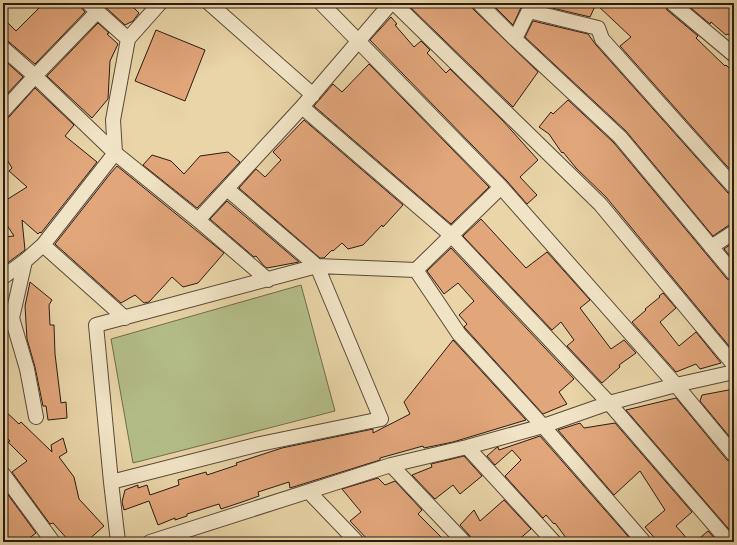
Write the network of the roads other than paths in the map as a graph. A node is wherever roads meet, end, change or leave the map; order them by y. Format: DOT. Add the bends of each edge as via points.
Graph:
graph roads {
  1 [pos="160,3"];
  2 [pos="209,3"];
  3 [pos="321,3"];
  4 [pos="393,3"];
  5 [pos="479,3"];
  6 [pos="672,3"];
  7 [pos="531,7"];
  8 [pos="92,8"];
  9 [pos="128,39"];
  10 [pos="358,40"];
  11 [pos="515,40"];
  12 [pos="3,48"];
  13 [pos="734,55"];
  14 [pos="35,76"];
  15 [pos="313,95"];
  16 [pos="302,108"];
  17 [pos="3,111"];
  18 [pos="115,153"];
  19 [pos="501,187"];
  20 [pos="734,187"];
  21 [pos="227,190"];
  22 [pos="198,220"];
  23 [pos="734,232"];
  24 [pos="452,235"];
  25 [pos="43,245"];
  26 [pos="711,247"];
  27 [pos="25,261"];
  28 [pos="317,266"];
  29 [pos="416,270"];
  30 [pos="734,274"];
  31 [pos="3,277"];
  32 [pos="268,280"];
  33 [pos="125,318"];
  34 [pos="734,365"];
  35 [pos="734,372"];
  36 [pos="676,385"];
  37 [pos="609,403"];
  38 [pos="36,417"];
  39 [pos="543,426"];
  40 [pos="467,447"];
  41 [pos="734,455"];
  42 [pos="391,465"];
  43 [pos="3,474"];
  44 [pos="111,482"];
  45 [pos="309,492"];
  46 [pos="53,542"];
  47 [pos="118,542"];
  48 [pos="150,542"];
  49 [pos="357,542"];
  50 [pos="464,542"];
  51 [pos="554,542"];
  52 [pos="644,542"];
  53 [pos="729,542"];
  1 -- 9 [label="street"];
  2 -- 15 [label="street"];
  3 -- 10 [label="street"];
  4 -- 10 [label="street"];
  4 -- 34 [label="street" via="600,204"];
  5 -- 11 [label="street"];
  6 -- 13 [label="street"];
  7 -- 11 [label="street"];
  7 -- 20 [label="street" via="598,28 602,39"];
  8 -- 9 [label="street"];
  8 -- 14 [label="street"];
  9 -- 18 [label="street" via="113,120"];
  10 -- 15 [label="street"];
  10 -- 19 [label="street"];
  11 -- 26 [label="street" via="620,137"];
  12 -- 14 [label="street"];
  14 -- 17 [label="street"];
  14 -- 18 [label="street"];
  15 -- 16 [label="street"];
  16 -- 21 [label="street"];
  16 -- 24 [label="street"];
  18 -- 22 [label="street"];
  18 -- 25 [label="street"];
  19 -- 24 [label="street"];
  19 -- 36 [label="street"];
  21 -- 22 [label="street"];
  21 -- 28 [label="street"];
  22 -- 32 [label="street"];
  23 -- 26 [label="street"];
  24 -- 29 [label="street"];
  24 -- 37 [label="street"];
  25 -- 27 [label="street"];
  25 -- 33 [label="street"];
  26 -- 30 [label="street"];
  27 -- 31 [label="street"];
  27 -- 38 [label="street" via="12,318 27,370"];
  28 -- 29 [label="street"];
  28 -- 32 [label="street"];
  28 -- 44 [label="street" via="381,419 260,444"];
  29 -- 39 [label="street" via="459,334"];
  32 -- 33 [label="street"];
  33 -- 44 [label="street" via="96,325"];
  35 -- 36 [label="street"];
  36 -- 37 [label="street"];
  36 -- 41 [label="street"];
  37 -- 39 [label="street"];
  37 -- 53 [label="street"];
  39 -- 40 [label="street"];
  39 -- 52 [label="street"];
  40 -- 42 [label="street"];
  40 -- 51 [label="street"];
  42 -- 45 [label="street"];
  42 -- 50 [label="street"];
  43 -- 46 [label="street"];
  44 -- 47 [label="street"];
  45 -- 48 [label="street"];
  45 -- 49 [label="street"];
}
